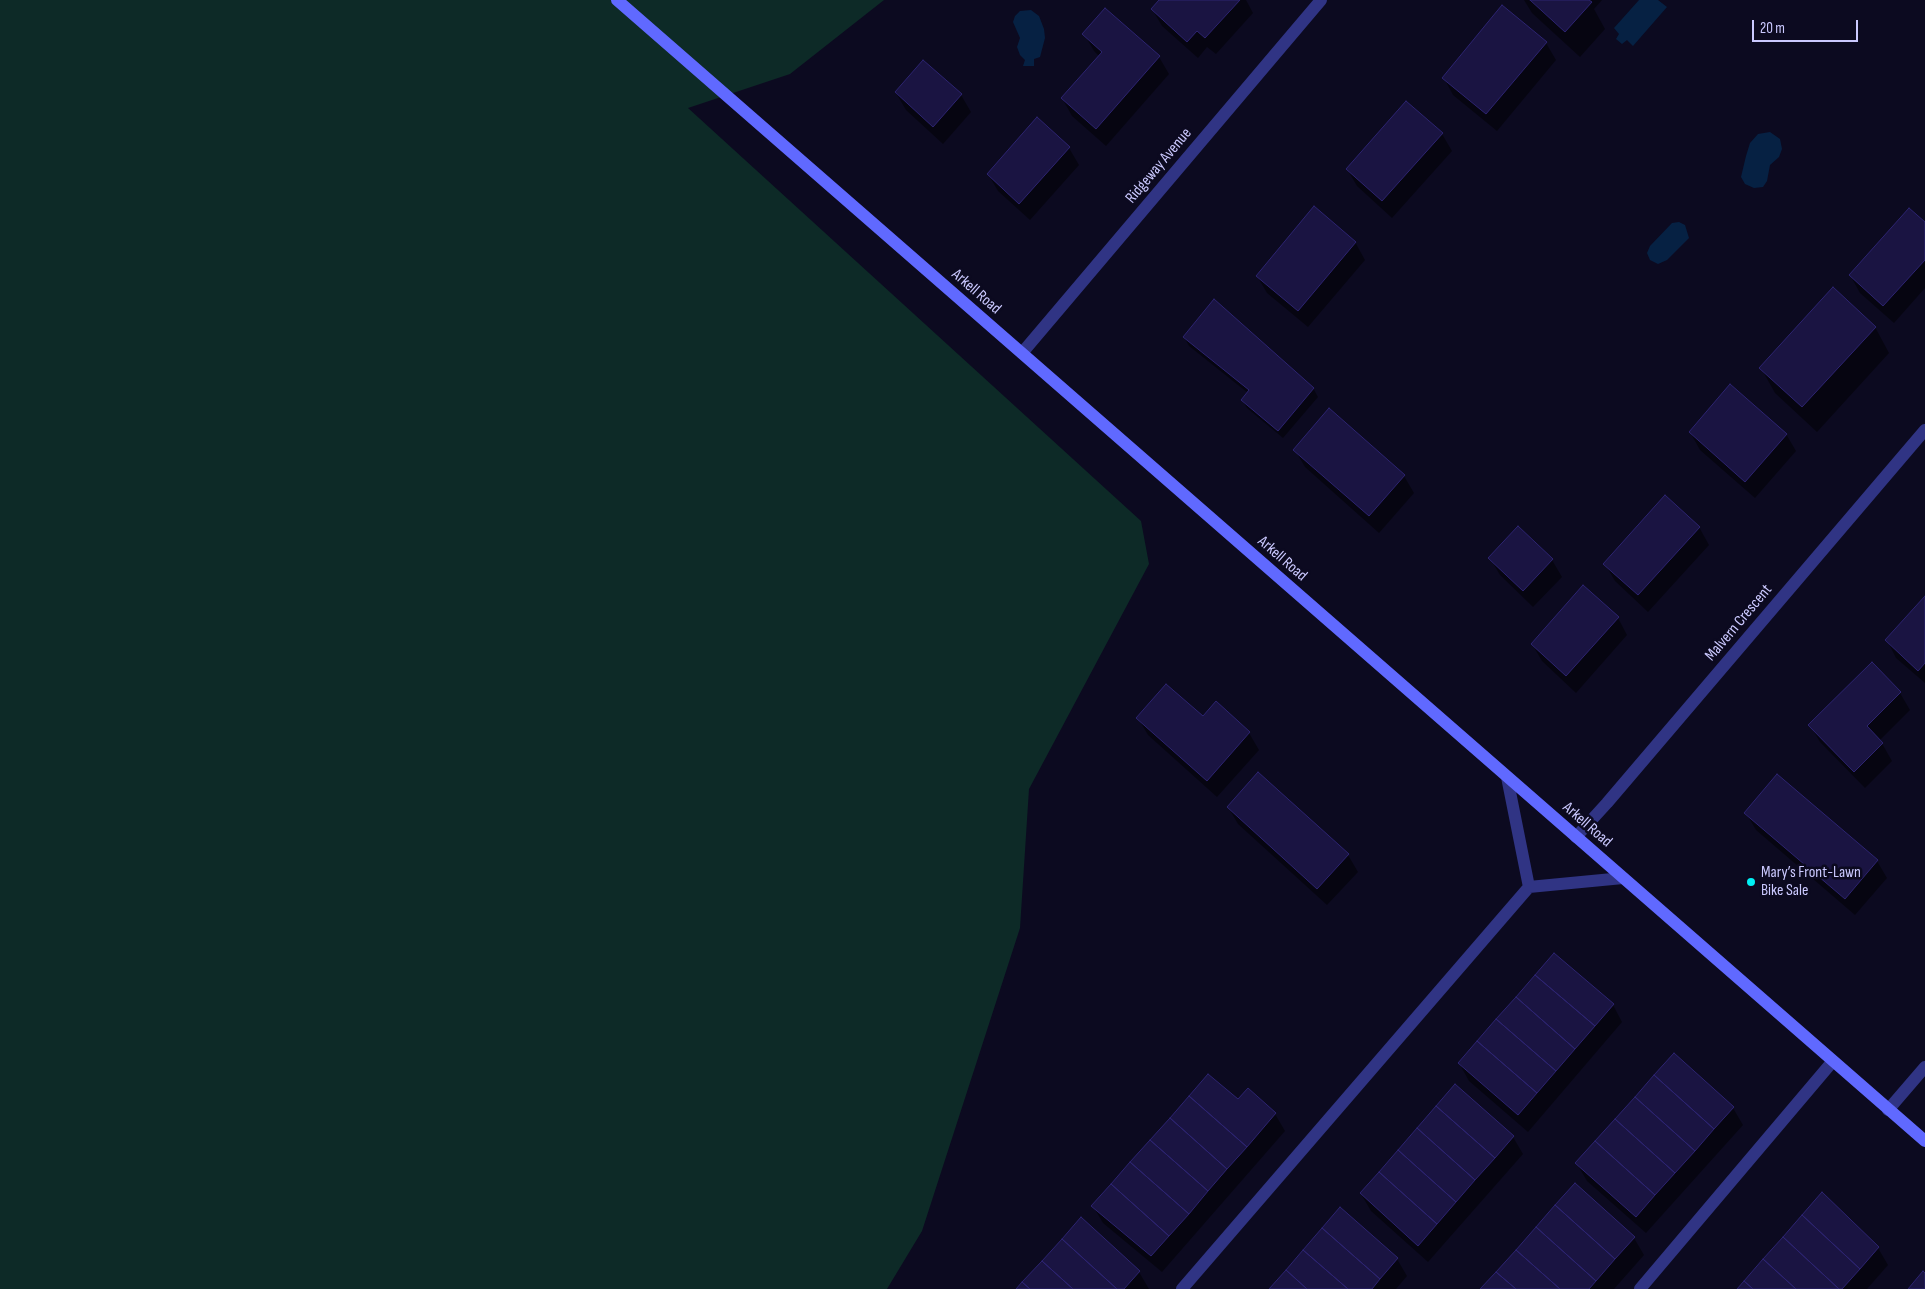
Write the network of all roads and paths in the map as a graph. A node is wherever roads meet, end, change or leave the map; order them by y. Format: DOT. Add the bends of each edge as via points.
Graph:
graph roads {
  1 [pos="617,0"];
  2 [pos="1320,0"];
  3 [pos="1022,353"];
  4 [pos="1925,430"];
  5 [pos="1507,777"];
  6 [pos="1576,837"];
  7 [pos="1623,878"];
  8 [pos="1529,887"];
  9 [pos="1833,1061"];
  10 [pos="1925,1067"];
  11 [pos="1888,1110"];
  12 [pos="1925,1142"];
  13 [pos="1182,1289"];
  14 [pos="1640,1289"];
  1 -- 3 [label="main road, Arkell Road"];
  2 -- 3 [label="street, Ridgeway Avenue"];
  3 -- 5 [label="main road, Arkell Road"];
  4 -- 6 [label="street, Malvern Crescent"];
  5 -- 6 [label="main road, Arkell Road"];
  5 -- 8 [label="street"];
  6 -- 7 [label="main road, Arkell Road"];
  7 -- 8 [label="street"];
  7 -- 9 [label="main road, Arkell Road"];
  8 -- 13 [label="street"];
  9 -- 11 [label="main road, Arkell Road"];
  9 -- 14 [label="street"];
  10 -- 11 [label="street"];
  11 -- 12 [label="main road, Arkell Road"];
}
